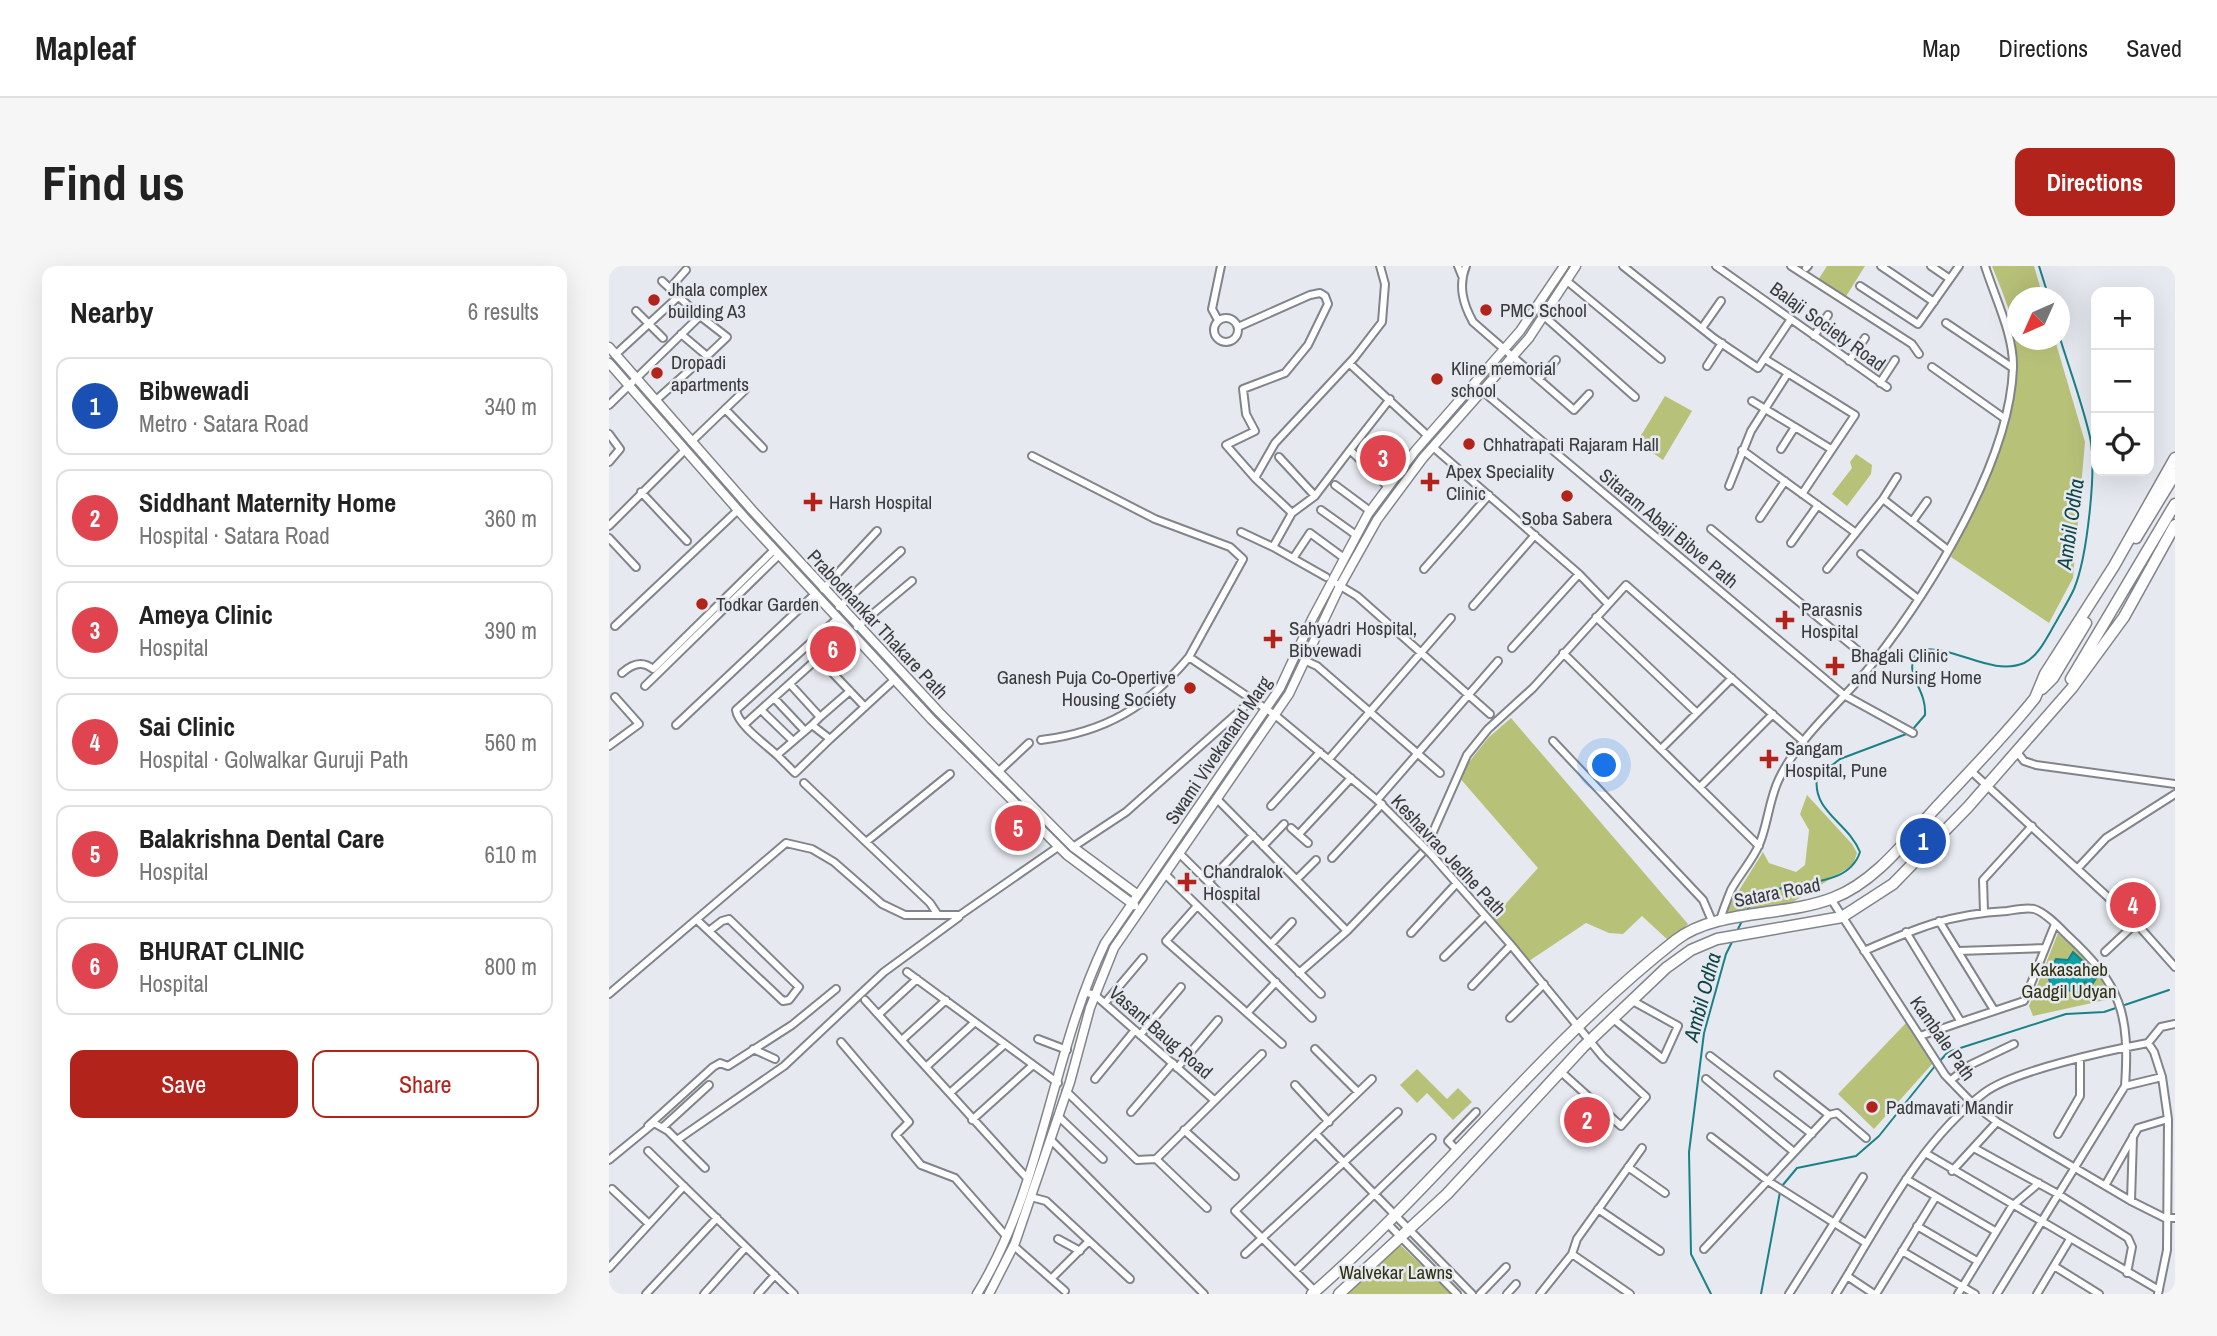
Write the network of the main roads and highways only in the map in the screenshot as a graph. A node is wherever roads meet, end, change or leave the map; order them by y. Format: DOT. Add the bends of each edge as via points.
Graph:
graph roads {
  1 [pos="1564,266"];
  2 [pos="1576,266"];
  3 [pos="609,347"];
  4 [pos="609,363"];
  5 [pos="2175,457"];
  6 [pos="2175,474"];
  7 [pos="2175,504"];
  8 [pos="2175,525"];
  9 [pos="2035,698"];
  10 [pos="2052,709"];
  11 [pos="1137,894"];
  12 [pos="1146,900"];
  13 [pos="1130,902"];
  14 [pos="1140,908"];
  15 [pos="1314,1293"];
  16 [pos="977,1294"];
  17 [pos="989,1294"];
  18 [pos="1339,1294"];
  1 -- 11 [label="main road, Swami Vivekanand Marg" via="1504,351 1370,510 1329,578 1297,657 1267,708"];
  2 -- 12 [label="main road, Swami Vivekanand Marg" via="1513,357 1433,447 1377,520 1275,715"];
  3 -- 11 [label="main road, Prabodhankar Thakare Path" via="869,639 1073,847"];
  4 -- 13 [label="main road, Prabodhankar Thakare Path" via="894,680 1058,847"];
  5 -- 9 [label="highway, Satara Road"];
  6 -- 9 [label="highway" via="2053,678"];
  7 -- 10 [label="highway"];
  8 -- 10 [label="highway, Satara Road" via="2124,617"];
  9 -- 15 [label="highway, Satara Road" via="1877,868 1846,893 1697,926 1675,941 1579,1027"];
  10 -- 18 [label="highway, Satara Road" via="1893,884 1842,917 1717,939 1691,950 1630,1000 1447,1194"];
  11 -- 12 [label="main road, Prabodhankar Thakare Path"];
  11 -- 13 [label="main road, Swami Vivekanand Marg"];
  12 -- 14 [label="main road, Swami Vivekanand Marg"];
  13 -- 14 [label="main road, Prabodhankar Thakare Path"];
  13 -- 16 [label="main road, Swami Vivekanand Marg" via="1089,978 1006,1236"];
  14 -- 17 [label="main road, Swami Vivekanand Marg" via="1114,948 1100,982 1014,1246"];
}
